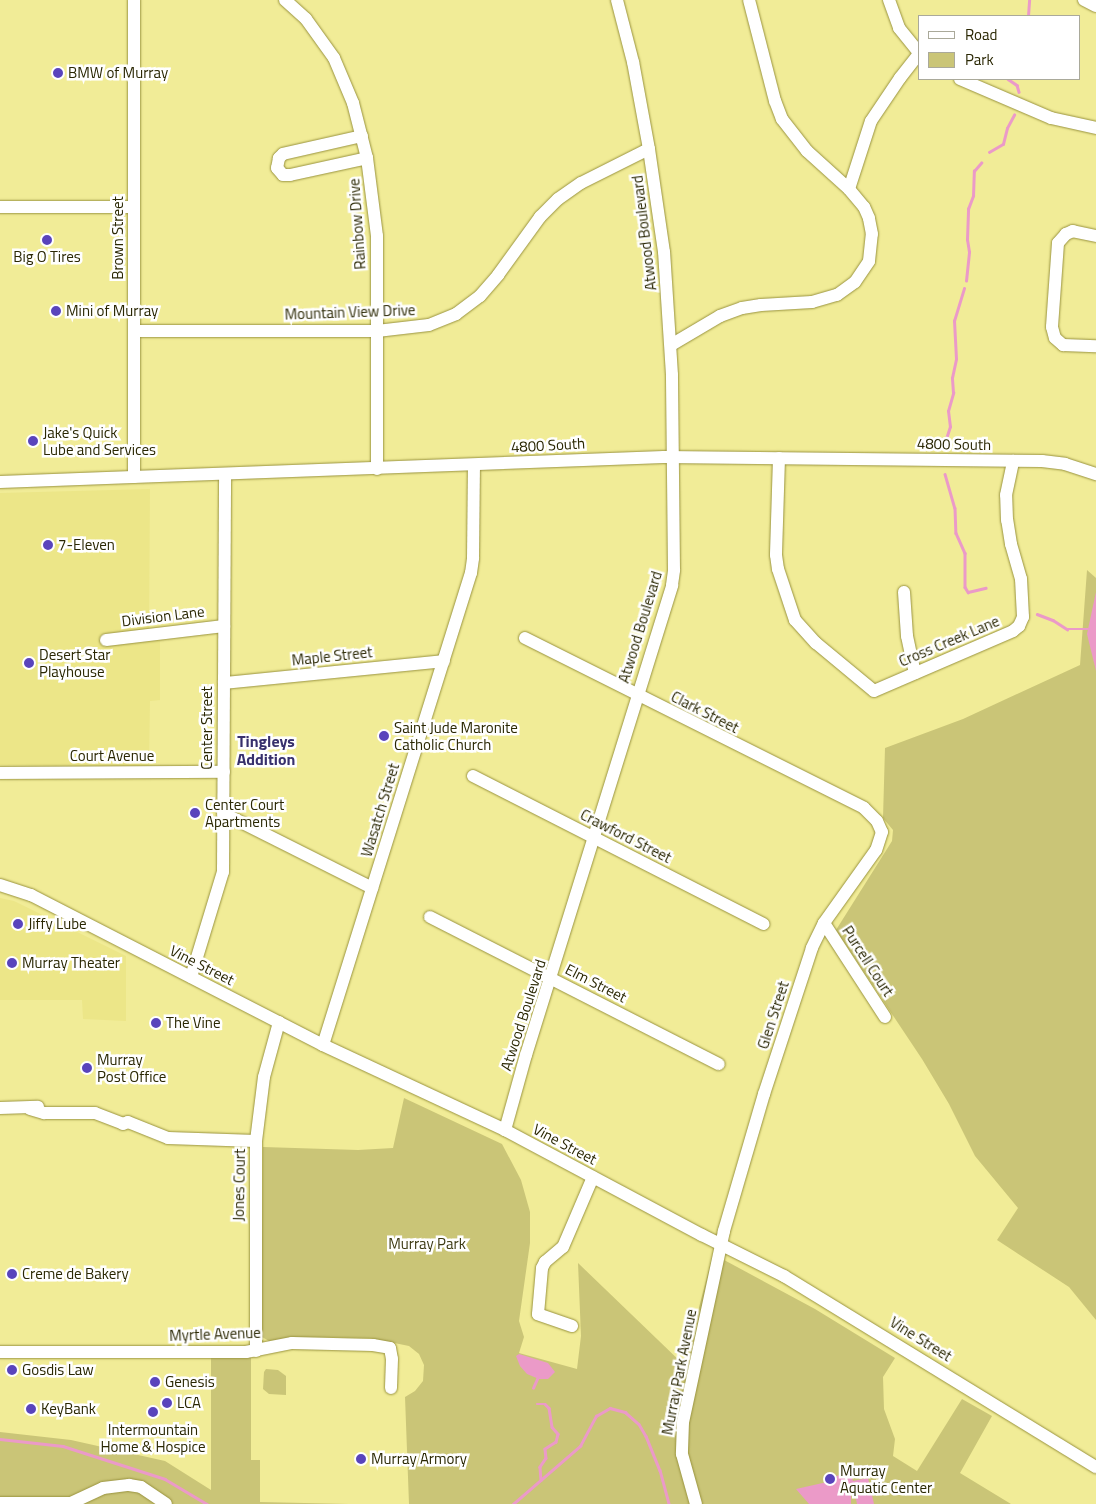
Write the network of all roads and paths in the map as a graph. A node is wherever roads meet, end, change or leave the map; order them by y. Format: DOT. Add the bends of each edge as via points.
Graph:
graph roads {
  1 [pos="134,0"];
  2 [pos="285,0"];
  3 [pos="617,0"];
  4 [pos="749,0"];
  5 [pos="889,0"];
  6 [pos="1084,0"];
  7 [pos="1096,6"];
  8 [pos="918,52"];
  9 [pos="918,56"];
  10 [pos="962,80"];
  11 [pos="1096,128"];
  12 [pos="362,136"];
  13 [pos="650,149"];
  14 [pos="367,158"];
  15 [pos="849,189"];
  16 [pos="0,207"];
  17 [pos="134,207"];
  18 [pos="1096,236"];
  19 [pos="134,331"];
  20 [pos="377,331"];
  21 [pos="671,345"];
  22 [pos="1096,346"];
  23 [pos="674,457"];
  24 [pos="779,458"];
  25 [pos="1013,461"];
  26 [pos="474,465"];
  27 [pos="377,469"];
  28 [pos="225,474"];
  29 [pos="1096,474"];
  30 [pos="134,477"];
  31 [pos="0,482"];
  32 [pos="904,592"];
  33 [pos="224,626"];
  34 [pos="525,638"];
  35 [pos="106,640"];
  36 [pos="444,661"];
  37 [pos="915,673"];
  38 [pos="224,683"];
  39 [pos="637,696"];
  40 [pos="0,772"];
  41 [pos="224,772"];
  42 [pos="473,776"];
  43 [pos="223,813"];
  44 [pos="871,814"];
  45 [pos="595,838"];
  46 [pos="0,885"];
  47 [pos="372,888"];
  48 [pos="430,917"];
  49 [pos="764,924"];
  50 [pos="824,924"];
  51 [pos="191,977"];
  52 [pos="552,978"];
  53 [pos="885,1017"];
  54 [pos="279,1022"];
  55 [pos="323,1045"];
  56 [pos="719,1064"];
  57 [pos="0,1108"];
  58 [pos="505,1130"];
  59 [pos="256,1141"];
  60 [pos="593,1177"];
  61 [pos="722,1244"];
  62 [pos="572,1326"];
  63 [pos="256,1351"];
  64 [pos="0,1352"];
  65 [pos="390,1388"];
  66 [pos="1096,1467"];
  67 [pos="0,1503"];
  68 [pos="72,1503"];
  69 [pos="166,1504"];
  70 [pos="696,1504"];
  1 -- 17 [label="street, Brown Street"];
  2 -- 12 [label="street, Rainbow Drive" via="306,19 334,58 353,103"];
  3 -- 13 [label="street, Atwood Boulevard"];
  4 -- 15 [label="street" via="782,119 807,151"];
  5 -- 8 [label="street" via="899,28"];
  6 -- 7 [label="street"];
  9 -- 15 [label="street" via="871,122"];
  10 -- 11 [label="street" via="1050,118"];
  12 -- 14 [label="street, Rainbow Drive"];
  12 -- 14 [label="street" via="284,154 279,158 277,168 281,173 290,175"];
  13 -- 20 [label="street, Mountain View Drive" via="581,183 558,199 532,226 490,286 462,310 429,325"];
  13 -- 21 [label="street, Atwood Boulevard" via="664,252"];
  14 -- 20 [label="street, Rainbow Drive" via="376,217"];
  15 -- 21 [label="street" via="869,218 872,247 863,272 847,289 837,296 818,301 742,308 720,316"];
  16 -- 17 [label="street"];
  17 -- 19 [label="street, Brown Street"];
  18 -- 22 [label="street" via="1070,232 1056,250 1052,327 1057,341 1066,346"];
  19 -- 20 [label="street, Mountain View Drive"];
  19 -- 30 [label="street, Brown Street"];
  20 -- 27 [label="street, Rainbow Drive"];
  21 -- 23 [label="street, Atwood Boulevard"];
  23 -- 24 [label="street, 4800 South"];
  23 -- 26 [label="street, 4800 South"];
  23 -- 39 [label="street, Atwood Boulevard" via="672,585"];
  24 -- 25 [label="street, 4800 South"];
  24 -- 37 [label="street, Cross Creek Lane" via="776,555 796,620 816,643 874,690"];
  25 -- 29 [label="street, 4800 South" via="1065,464"];
  25 -- 37 [label="street, Cross Creek Lane" via="1006,495 1006,520 1021,579 1023,617 1019,626"];
  26 -- 27 [label="street, 4800 South"];
  26 -- 36 [label="street, Wasatch Street" via="472,568"];
  27 -- 28 [label="street, 4800 South"];
  28 -- 30 [label="street, 4800 South"];
  28 -- 33 [label="street, Center Street"];
  30 -- 31 [label="street, 4800 South"];
  32 -- 37 [label="street" via="907,636"];
  33 -- 35 [label="street, Division Lane"];
  33 -- 38 [label="street, Center Street"];
  34 -- 39 [label="street, Clark Street"];
  36 -- 38 [label="street, Maple Street"];
  36 -- 47 [label="street, Wasatch Street"];
  38 -- 41 [label="street, Center Street"];
  39 -- 44 [label="street, Clark Street"];
  39 -- 45 [label="street, Atwood Boulevard"];
  40 -- 41 [label="street, Court Avenue"];
  41 -- 43 [label="street, Center Street"];
  42 -- 45 [label="street, Crawford Street"];
  43 -- 47 [label="street"];
  43 -- 51 [label="street, Center Street" via="223,875"];
  44 -- 50 [label="street, Glen Street" via="882,832 879,844"];
  45 -- 49 [label="street, Crawford Street"];
  45 -- 52 [label="street, Atwood Boulevard"];
  46 -- 51 [label="street, Vine Street" via="30,895"];
  47 -- 55 [label="street, Wasatch Street"];
  48 -- 52 [label="street, Elm Street"];
  50 -- 53 [label="street, Purcell Court"];
  50 -- 61 [label="street, Glen Street" via="806,965 764,1094"];
  51 -- 54 [label="street, Vine Street"];
  52 -- 56 [label="street, Elm Street"];
  52 -- 58 [label="street, Atwood Boulevard"];
  54 -- 55 [label="street, Vine Street"];
  54 -- 59 [label="street, Jones Court" via="264,1077"];
  55 -- 58 [label="street, Vine Street"];
  57 -- 59 [label="street" via="44,1113 94,1113 168,1138"];
  58 -- 60 [label="street, Vine Street"];
  59 -- 63 [label="street, Jones Court"];
  60 -- 61 [label="street, Vine Street"];
  60 -- 62 [label="street" via="563,1248 542,1268 538,1314"];
  61 -- 66 [label="street, Vine Street" via="807,1289"];
  61 -- 70 [label="street, Murray Park Avenue" via="683,1422 682,1454"];
  63 -- 64 [label="street, Myrtle Avenue"];
  63 -- 65 [label="street, Myrtle Avenue" via="292,1343 390,1348"];
  67 -- 68 [label="street"];
  68 -- 69 [label="street" via="103,1488 129,1485 146,1490"];
}
